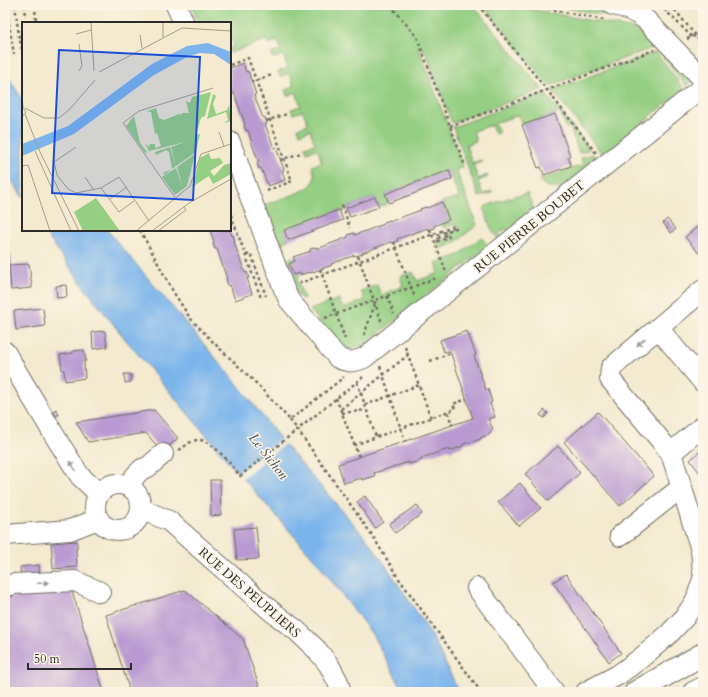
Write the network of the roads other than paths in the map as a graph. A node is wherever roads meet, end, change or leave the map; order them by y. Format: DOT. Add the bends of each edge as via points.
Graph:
graph roads {
  1 [pos="610,13"];
  2 [pos="703,79"];
  3 [pos="703,87"];
  4 [pos="231,145"];
  5 [pos="703,290"];
  6 [pos="658,328"];
  7 [pos="5,352"];
  8 [pos="703,382"];
  9 [pos="703,426"];
  10 [pos="671,453"];
  11 [pos="163,454"];
  12 [pos="129,487"];
  13 [pos="682,487"];
  14 [pos="99,494"];
  15 [pos="141,511"];
  16 [pos="98,519"];
  17 [pos="5,535"];
  18 [pos="620,536"];
  19 [pos="703,572"];
  20 [pos="703,578"];
  21 [pos="5,587"];
  22 [pos="477,588"];
  23 [pos="100,592"];
  24 [pos="703,654"];
  25 [pos="703,688"];
  26 [pos="340,692"];
  27 [pos="554,692"];
  28 [pos="586,692"];
  29 [pos="636,692"];
  30 [pos="694,692"];
  1 -- 2 [label="street" via="630,10 639,14"];
  3 -- 4 [label="street, RUE PIERRE BOUBET" via="364,358 353,362 338,358 289,300"];
  5 -- 6 [label="street"];
  6 -- 8 [label="street"];
  6 -- 10 [label="street, one-way" via="611,368 610,379"];
  14 -- 7 [label="street, one-way" via="80,476"];
  9 -- 10 [label="street"];
  10 -- 13 [label="street"];
  11 -- 12 [label="street" via="142,469"];
  12 -- 14 [label="street" via="116,484"];
  12 -- 15 [label="street" via="139,497"];
  13 -- 18 [label="street"];
  13 -- 19 [label="street" via="702,550"];
  14 -- 16 [label="street" via="95,506"];
  15 -- 16 [label="street" via="135,523 123,530 108,529"];
  15 -- 26 [label="street, RUE DES PEUPLIERS" via="169,521 317,650 329,664"];
  16 -- 17 [label="street" via="70,530"];
  20 -- 28 [label="street" via="696,600 669,634 618,675"];
  21 -- 23 [label="street, one-way" via="13,584 75,581"];
  22 -- 27 [label="street"];
  24 -- 29 [label="main road"];
  25 -- 30 [label="street"];
}
